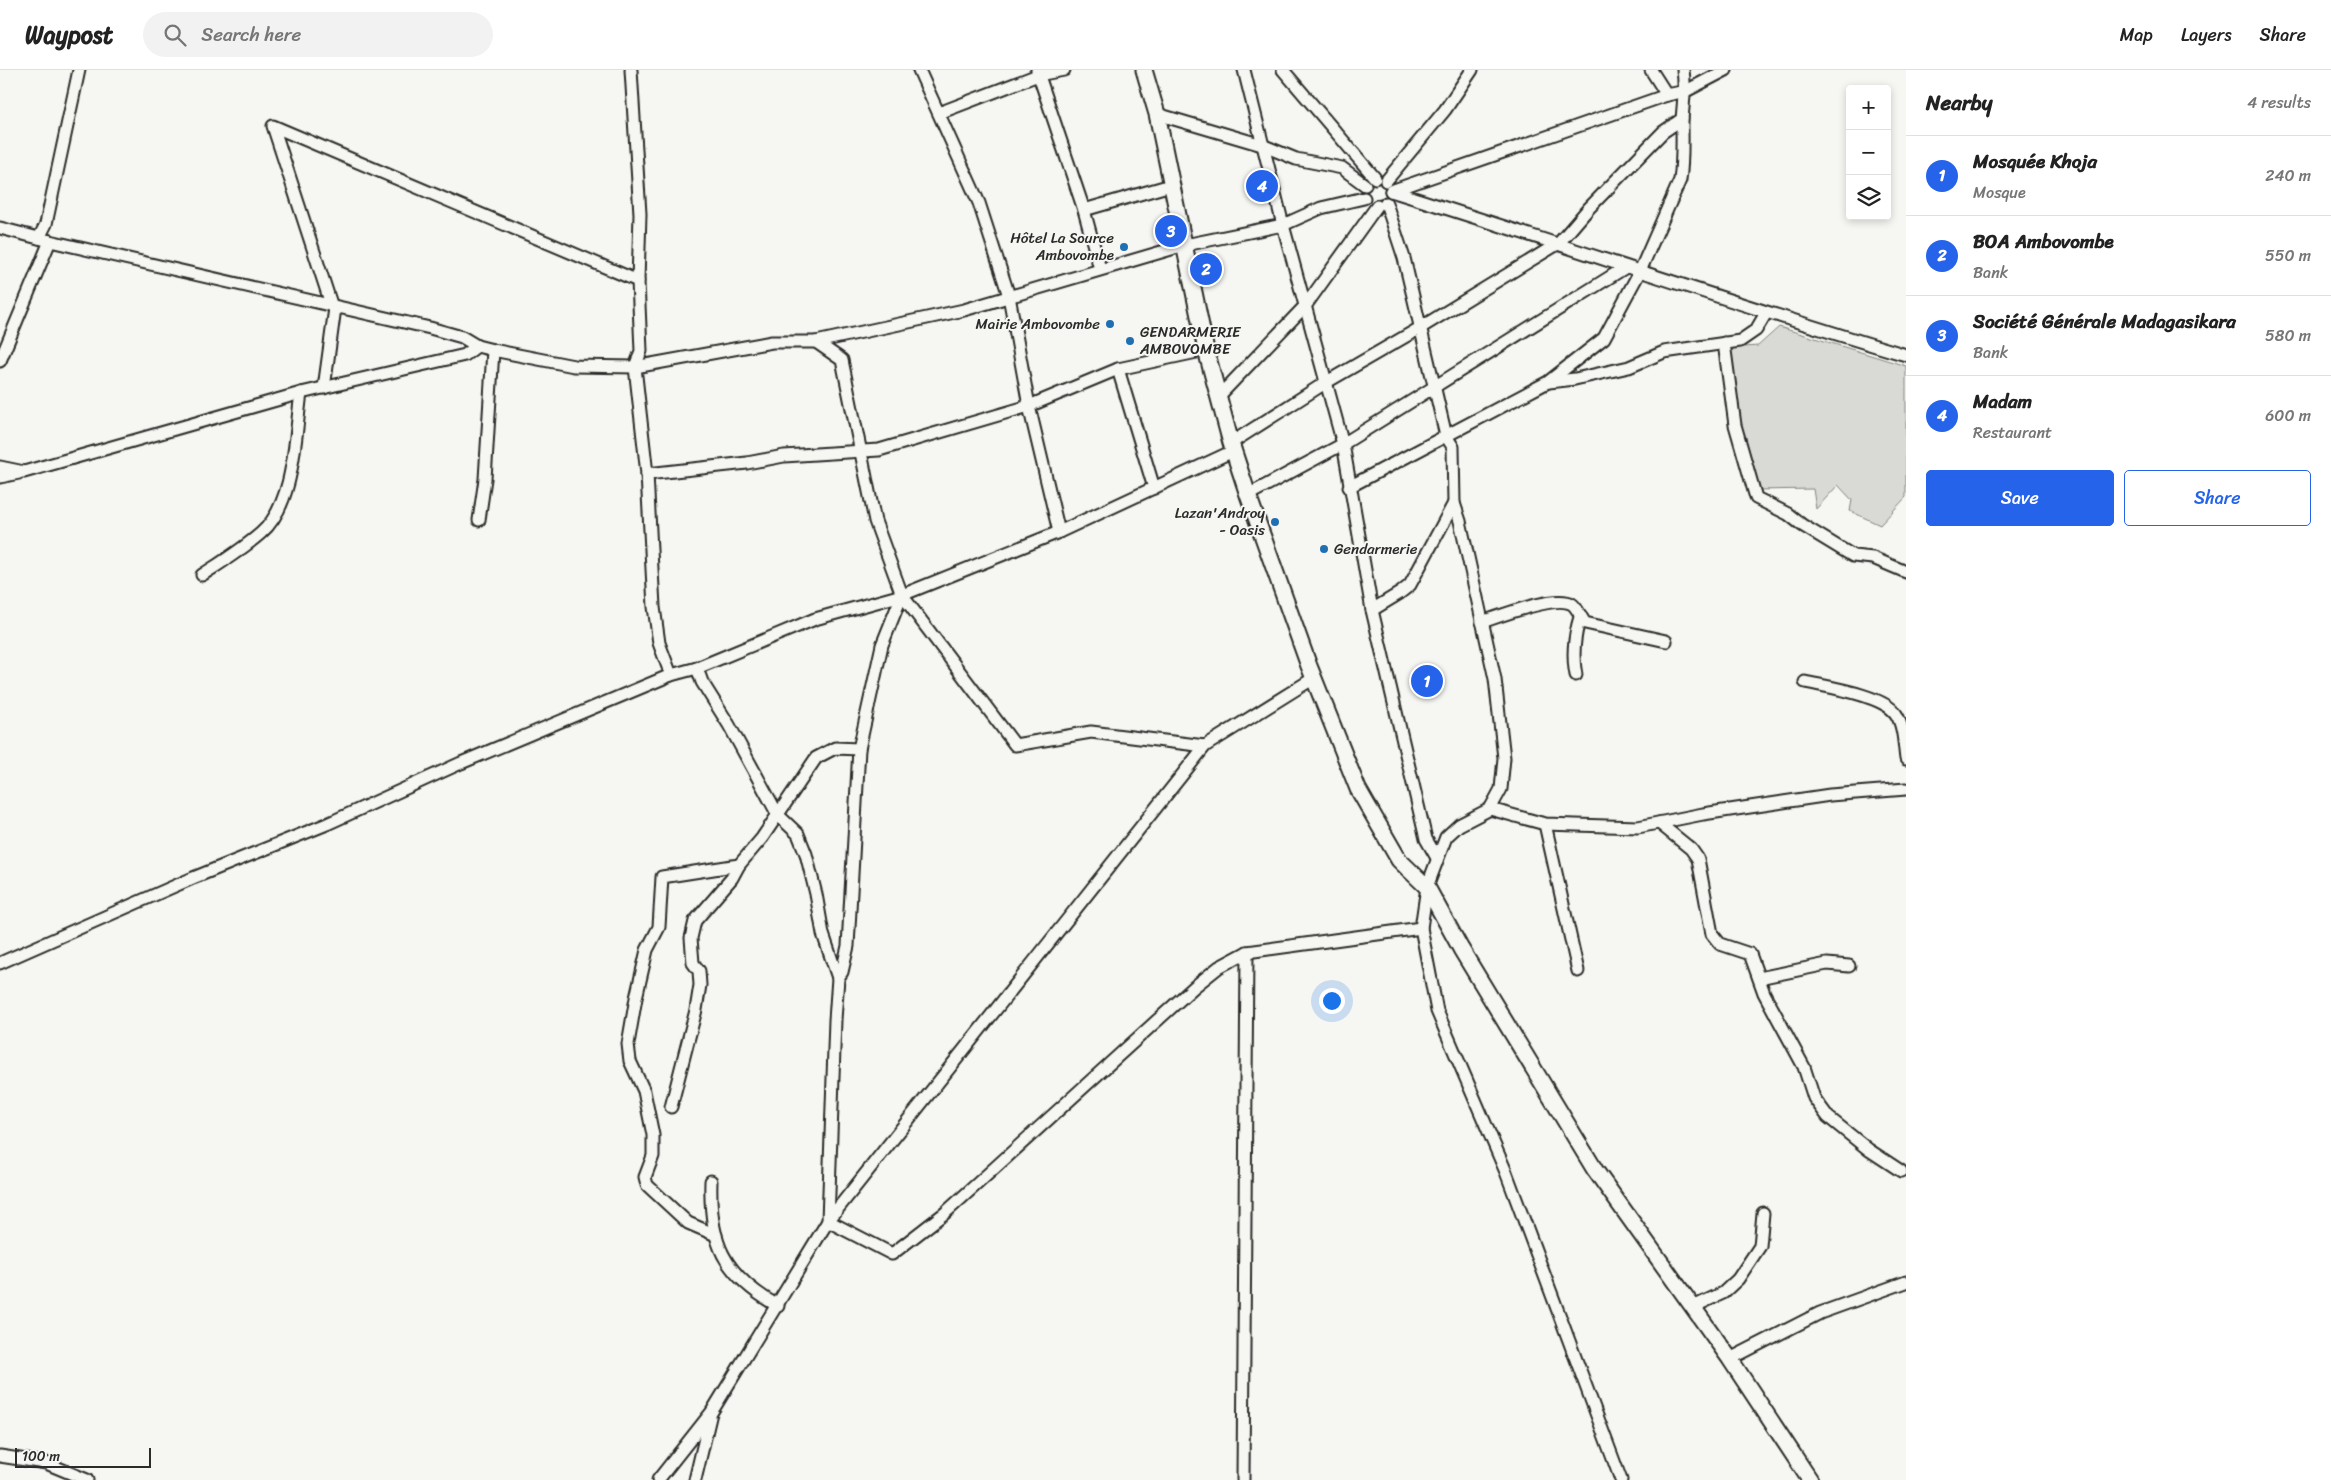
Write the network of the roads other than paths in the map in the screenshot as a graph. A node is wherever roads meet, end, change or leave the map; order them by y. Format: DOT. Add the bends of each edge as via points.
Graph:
graph roads {
  1 [pos="79,70"];
  2 [pos="631,70"];
  3 [pos="919,70"];
  4 [pos="1064,70"];
  5 [pos="1144,70"];
  6 [pos="1244,70"];
  7 [pos="1284,70"];
  8 [pos="1472,70"];
  9 [pos="1651,70"];
  10 [pos="1683,70"];
  11 [pos="1726,70"];
  12 [pos="1037,73"];
  13 [pos="1686,91"];
  14 [pos="1667,95"];
  15 [pos="939,113"];
  16 [pos="1157,114"];
  17 [pos="1682,119"];
  18 [pos="1262,145"];
  19 [pos="1374,178"];
  20 [pos="1171,185"];
  21 [pos="1364,185"];
  22 [pos="1388,186"];
  23 [pos="1364,198"];
  24 [pos="1382,204"];
  25 [pos="1084,210"];
  26 [pos="1283,225"];
  27 [pos="0,228"];
  28 [pos="44,240"];
  29 [pos="1559,243"];
  30 [pos="1185,246"];
  31 [pos="1626,267"];
  32 [pos="1100,269"];
  33 [pos="1640,271"];
  34 [pos="638,281"];
  35 [pos="1009,296"];
  36 [pos="1306,305"];
  37 [pos="334,307"];
  38 [pos="1766,313"];
  39 [pos="1420,328"];
  40 [pos="816,342"];
  41 [pos="1724,343"];
  42 [pos="478,346"];
  43 [pos="493,350"];
  44 [pos="1206,350"];
  45 [pos="1906,355"];
  46 [pos="0,361"];
  47 [pos="635,367"];
  48 [pos="1118,369"];
  49 [pos="1548,382"];
  50 [pos="1325,383"];
  51 [pos="1434,386"];
  52 [pos="324,388"];
  53 [pos="301,393"];
  54 [pos="1219,396"];
  55 [pos="1029,406"];
  56 [pos="1446,436"];
  57 [pos="1343,444"];
  58 [pos="1232,447"];
  59 [pos="862,452"];
  60 [pos="0,467"];
  61 [pos="24,472"];
  62 [pos="647,474"];
  63 [pos="0,477"];
  64 [pos="1349,487"];
  65 [pos="1154,488"];
  66 [pos="1248,496"];
  67 [pos="1454,503"];
  68 [pos="479,520"];
  69 [pos="1059,532"];
  70 [pos="1906,572"];
  71 [pos="202,575"];
  72 [pos="902,595"];
  73 [pos="1372,610"];
  74 [pos="1580,617"];
  75 [pos="1482,622"];
  76 [pos="1666,641"];
  77 [pos="697,668"];
  78 [pos="671,675"];
  79 [pos="1576,675"];
  80 [pos="1314,678"];
  81 [pos="1805,682"];
  82 [pos="1205,746"];
  83 [pos="859,749"];
  84 [pos="1906,759"];
  85 [pos="1906,790"];
  86 [pos="1490,808"];
  87 [pos="778,815"];
  88 [pos="1659,823"];
  89 [pos="1544,824"];
  90 [pos="1437,858"];
  91 [pos="739,865"];
  92 [pos="1427,887"];
  93 [pos="1421,928"];
  94 [pos="1247,952"];
  95 [pos="0,963"];
  96 [pos="1849,966"];
  97 [pos="1578,971"];
  98 [pos="838,978"];
  99 [pos="1759,978"];
  100 [pos="671,1107"];
  101 [pos="1902,1171"];
  102 [pos="711,1181"];
  103 [pos="1763,1213"];
  104 [pos="828,1221"];
  105 [pos="716,1235"];
  106 [pos="1906,1282"];
  107 [pos="778,1306"];
  108 [pos="1693,1307"];
  109 [pos="1730,1359"];
  110 [pos="711,1413"];
  111 [pos="0,1456"];
  112 [pos="87,1480"];
  113 [pos="658,1480"];
  114 [pos="694,1480"];
  115 [pos="1243,1480"];
  116 [pos="1621,1480"];
  117 [pos="1810,1480"];
  1 -- 28 [label="street"];
  2 -- 34 [label="street" via="640,214"];
  3 -- 15 [label="street"];
  4 -- 12 [label="street"];
  5 -- 16 [label="main road"];
  6 -- 18 [label="street"];
  7 -- 19 [label="street"];
  8 -- 22 [label="street"];
  9 -- 14 [label="street"];
  10 -- 13 [label="street"];
  11 -- 13 [label="street"];
  12 -- 15 [label="street"];
  12 -- 25 [label="street"];
  13 -- 14 [label="street"];
  13 -- 17 [label="street"];
  14 -- 22 [label="street"];
  15 -- 35 [label="street" via="978,203"];
  16 -- 18 [label="street"];
  16 -- 20 [label="main road"];
  17 -- 29 [label="street" via="1663,132"];
  17 -- 33 [label="street" via="1680,180"];
  18 -- 21 [label="street" via="1296,159 1342,168"];
  18 -- 26 [label="street"];
  19 -- 21 [label="street"];
  19 -- 22 [label="street"];
  20 -- 25 [label="street"];
  20 -- 30 [label="main road"];
  21 -- 23 [label="street"];
  22 -- 24 [label="street"];
  22 -- 29 [label="street"];
  23 -- 24 [label="street" via="1368,202"];
  23 -- 26 [label="street" via="1321,208"];
  24 -- 36 [label="street"];
  24 -- 39 [label="street" via="1404,258"];
  25 -- 32 [label="street"];
  26 -- 30 [label="street"];
  26 -- 36 [label="street"];
  27 -- 28 [label="street"];
  28 -- 37 [label="street"];
  28 -- 46 [label="street"];
  29 -- 31 [label="street"];
  29 -- 39 [label="street"];
  30 -- 32 [label="street"];
  30 -- 44 [label="main road"];
  31 -- 33 [label="street"];
  31 -- 51 [label="street"];
  32 -- 35 [label="street"];
  33 -- 38 [label="street"];
  33 -- 49 [label="street" via="1604,338"];
  34 -- 37 [label="street" via="273,126"];
  34 -- 47 [label="street" via="642,351"];
  35 -- 40 [label="street" via="964,310"];
  35 -- 55 [label="street"];
  36 -- 50 [label="street"];
  36 -- 54 [label="street"];
  37 -- 42 [label="street" via="430,328"];
  37 -- 52 [label="street"];
  38 -- 41 [label="street" via="1756,330 1740,341"];
  38 -- 45 [label="street"];
  39 -- 50 [label="street"];
  39 -- 51 [label="street"];
  40 -- 47 [label="street" via="772,342"];
  40 -- 59 [label="street" via="842,360"];
  41 -- 49 [label="street" via="1664,352 1629,367"];
  41 -- 70 [label="street" via="1735,425 1756,498 1788,514 1853,556 1873,558"];
  42 -- 43 [label="street"];
  42 -- 52 [label="street" via="465,355"];
  43 -- 47 [label="street" via="574,366"];
  43 -- 68 [label="street" via="485,479"];
  44 -- 48 [label="street"];
  44 -- 54 [label="main road"];
  47 -- 62 [label="street"];
  48 -- 55 [label="street"];
  48 -- 65 [label="street"];
  49 -- 56 [label="street"];
  50 -- 57 [label="street"];
  50 -- 58 [label="street"];
  51 -- 56 [label="street"];
  51 -- 57 [label="street"];
  52 -- 53 [label="street"];
  53 -- 61 [label="street"];
  53 -- 71 [label="street" via="288,489 279,512 262,532"];
  54 -- 58 [label="main road"];
  55 -- 59 [label="street" via="879,450"];
  55 -- 69 [label="street"];
  56 -- 64 [label="street"];
  56 -- 67 [label="street" via="1453,447"];
  57 -- 64 [label="street"];
  57 -- 66 [label="street"];
  58 -- 65 [label="street"];
  58 -- 66 [label="main road"];
  59 -- 62 [label="street" via="784,456"];
  59 -- 72 [label="street" via="875,521"];
  60 -- 61 [label="street"];
  61 -- 63 [label="street"];
  62 -- 78 [label="street" via="654,607 659,643"];
  64 -- 73 [label="street"];
  65 -- 69 [label="street"];
  66 -- 80 [label="main road"];
  67 -- 73 [label="street" via="1410,584"];
  67 -- 75 [label="street"];
  69 -- 72 [label="street"];
  72 -- 77 [label="street" via="815,619"];
  72 -- 82 [label="street" via="1015,745 1091,732"];
  72 -- 83 [label="street" via="882,646"];
  73 -- 90 [label="street" via="1426,839"];
  74 -- 75 [label="street" via="1573,604 1558,602"];
  74 -- 76 [label="street" via="1585,623 1598,627"];
  74 -- 79 [label="street" via="1573,660"];
  75 -- 86 [label="street" via="1495,679 1504,758 1501,789"];
  77 -- 78 [label="street"];
  77 -- 87 [label="street"];
  78 -- 95 [label="street"];
  80 -- 82 [label="street"];
  80 -- 92 [label="main road" via="1358,789 1399,860"];
  81 -- 84 [label="street" via="1879,702 1895,713 1902,727"];
  82 -- 104 [label="street"];
  83 -- 87 [label="street" via="835,748 816,758"];
  83 -- 98 [label="street" via="848,946"];
  85 -- 88 [label="street" via="1830,795"];
  86 -- 89 [label="street"];
  86 -- 90 [label="street" via="1446,836"];
  87 -- 91 [label="street"];
  87 -- 98 [label="street" via="798,834 806,854 823,934"];
  88 -- 89 [label="street" via="1638,826"];
  88 -- 99 [label="street" via="1698,859 1712,934 1720,944 1750,954"];
  89 -- 97 [label="street"];
  90 -- 92 [label="street"];
  91 -- 100 [label="street" via="732,878 694,921 691,938 700,985"];
  91 -- 105 [label="street" via="662,876 659,927 647,950 628,1044 630,1061 644,1091 653,1135 653,1156 645,1177 647,1185 688,1223"];
  92 -- 93 [label="street"];
  92 -- 108 [label="main road" via="1595,1170"];
  93 -- 94 [label="street"];
  93 -- 116 [label="street" via="1437,1011 1506,1172"];
  94 -- 104 [label="street" via="1219,967 1194,987 945,1213 892,1254"];
  94 -- 115 [label="street"];
  96 -- 99 [label="street" via="1827,964"];
  98 -- 104 [label="street"];
  99 -- 101 [label="street" via="1804,1067 1814,1098 1828,1117"];
  102 -- 105 [label="street" via="710,1209"];
  103 -- 108 [label="street" via="1760,1246 1738,1279 1723,1293"];
  104 -- 107 [label="street"];
  105 -- 107 [label="street" via="722,1257 739,1278"];
  106 -- 109 [label="street" via="1820,1313"];
  107 -- 110 [label="street"];
  108 -- 109 [label="main road"];
  109 -- 117 [label="main road"];
  110 -- 113 [label="street"];
  110 -- 114 [label="street"];
  111 -- 112 [label="street" via="46,1463"];
}
